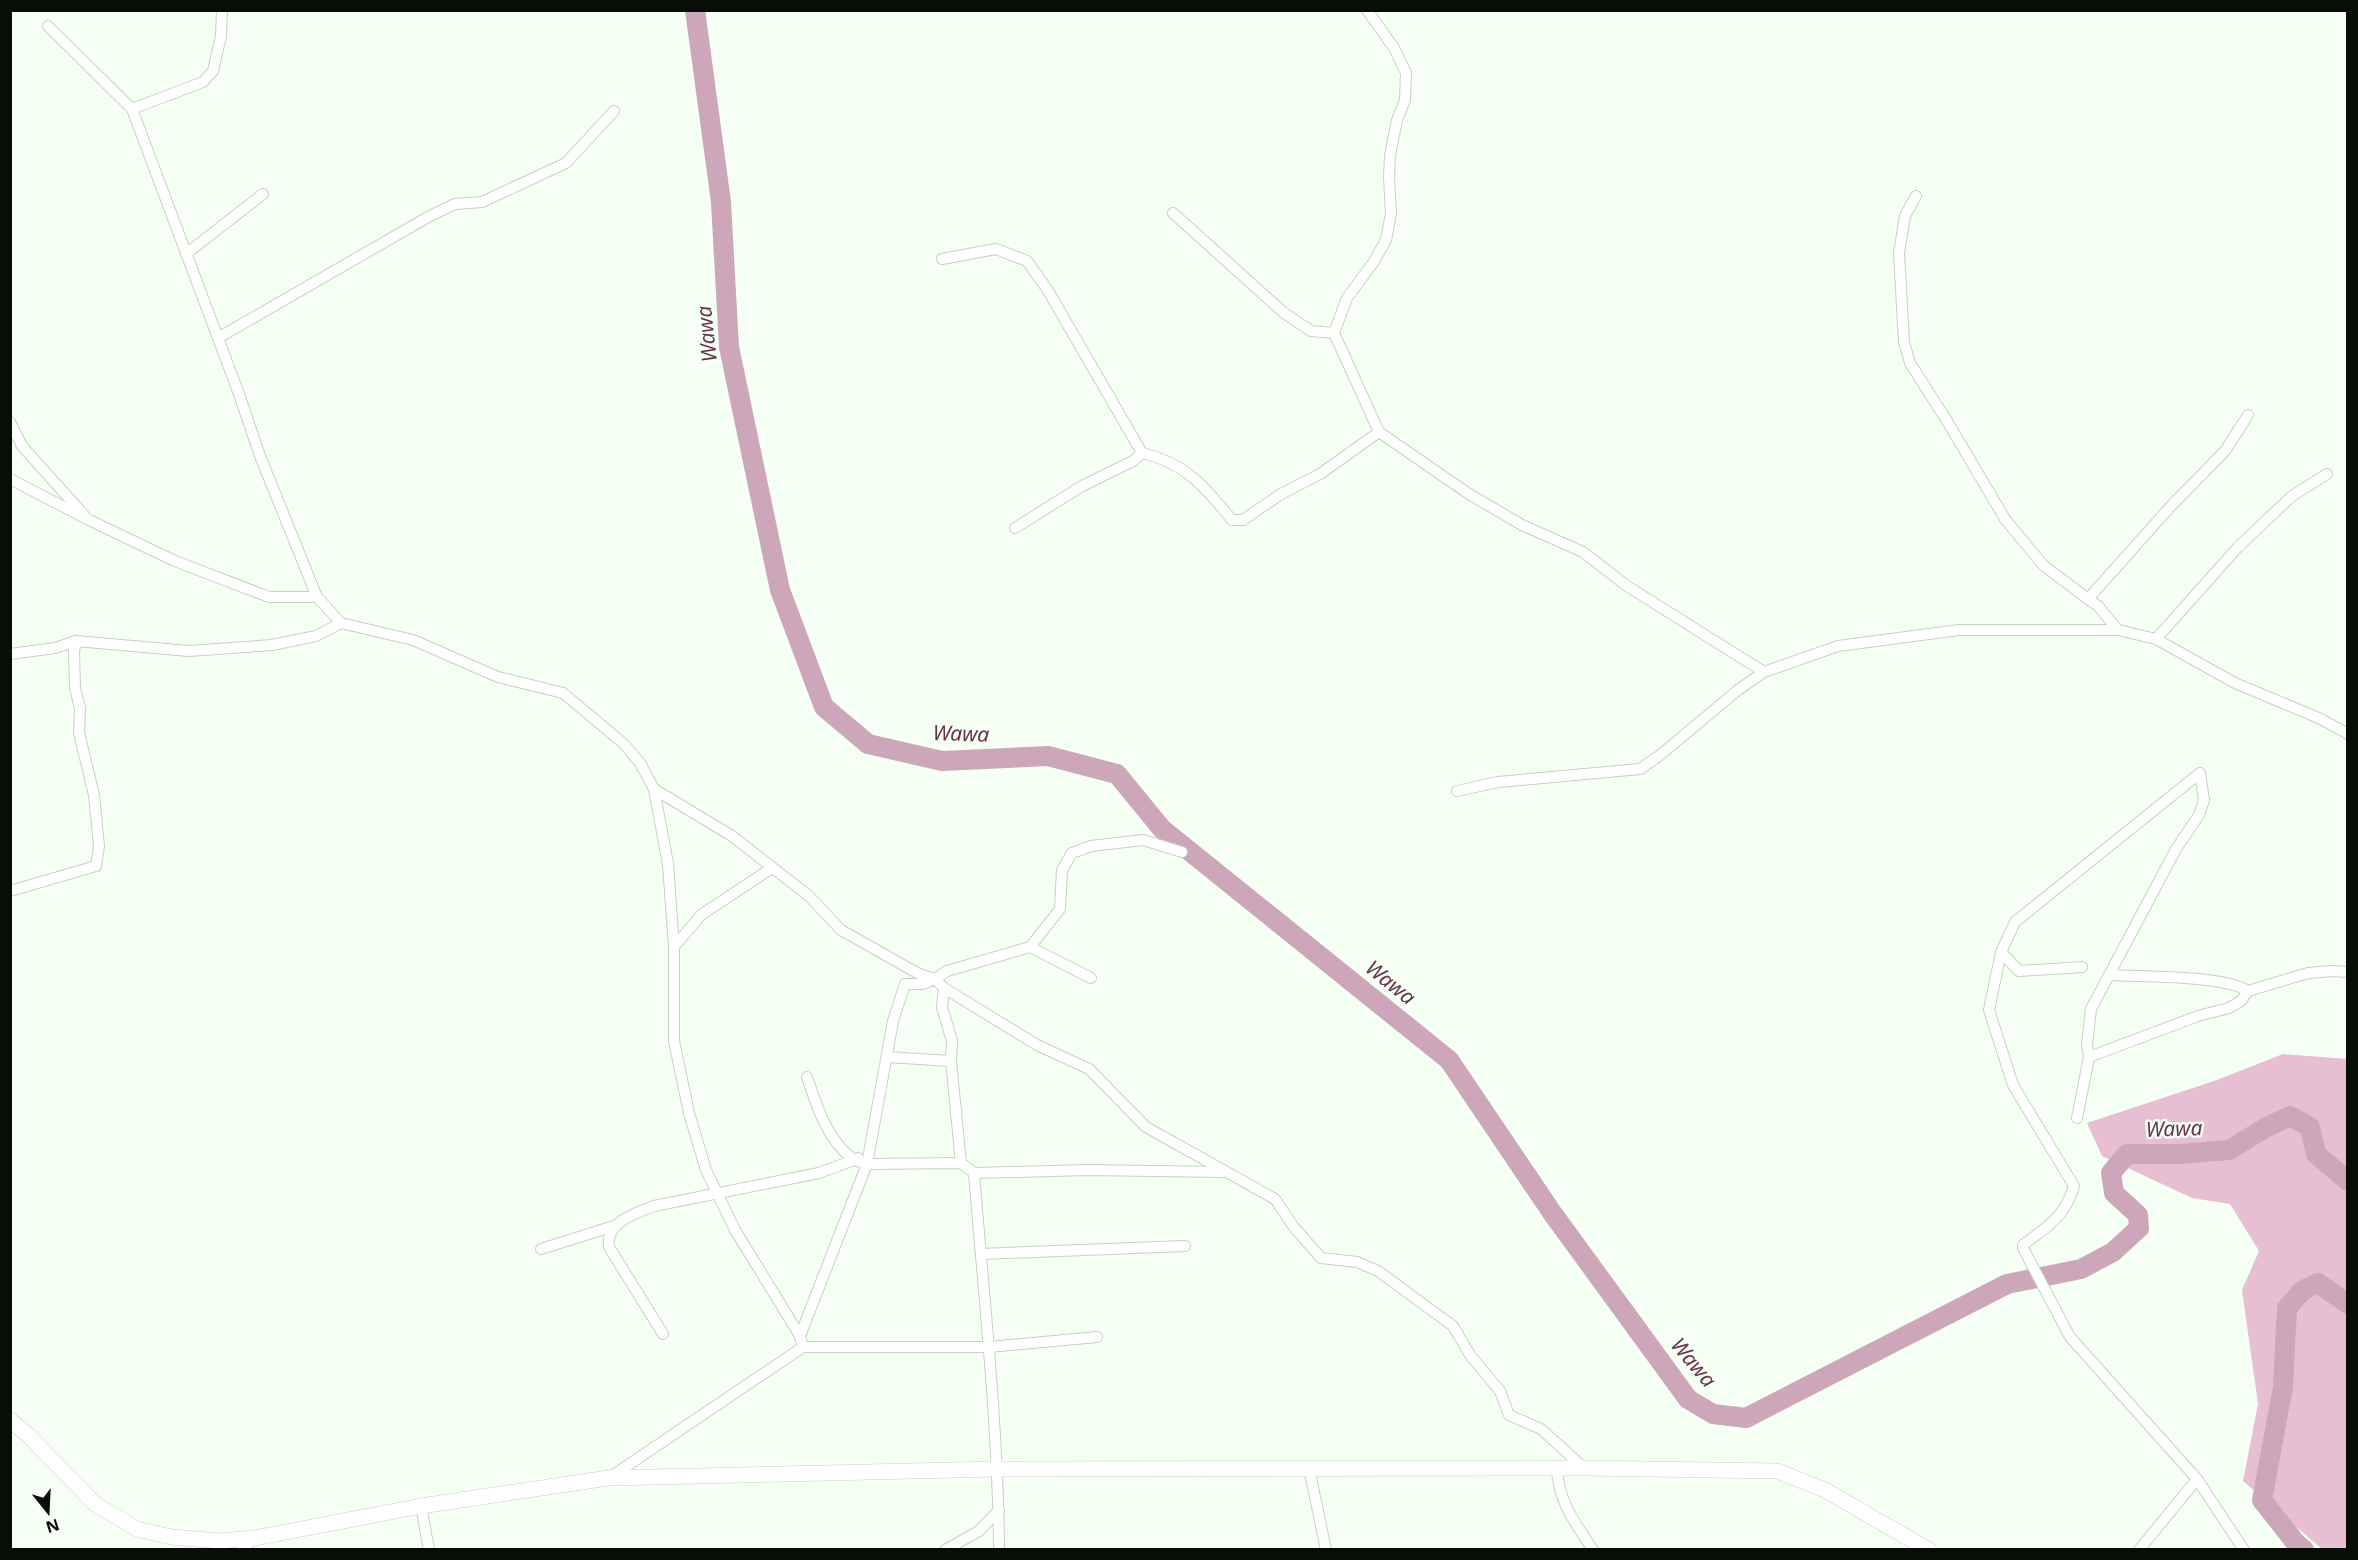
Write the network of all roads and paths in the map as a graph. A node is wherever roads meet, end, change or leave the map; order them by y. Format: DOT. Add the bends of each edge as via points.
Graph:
graph roads {
  1 [pos="222,10"];
  2 [pos="1367,10"];
  3 [pos="48,26"];
  4 [pos="132,110"];
  5 [pos="614,111"];
  6 [pos="263,194"];
  7 [pos="1916,196"];
  8 [pos="1173,213"];
  9 [pos="186,254"];
  10 [pos="942,259"];
  11 [pos="1335,333"];
  12 [pos="218,338"];
  13 [pos="2248,415"];
  14 [pos="10,422"];
  15 [pos="1379,432"];
  16 [pos="1142,453"];
  17 [pos="2327,474"];
  18 [pos="10,479"];
  19 [pos="89,520"];
  20 [pos="1015,528"];
  21 [pos="317,597"];
  22 [pos="2088,599"];
  23 [pos="341,623"];
  24 [pos="2118,630"];
  25 [pos="2156,639"];
  26 [pos="76,641"];
  27 [pos="10,654"];
  28 [pos="1764,672"];
  29 [pos="2348,734"];
  30 [pos="654,789"];
  31 [pos="1457,791"];
  32 [pos="1182,852"];
  33 [pos="772,868"];
  34 [pos="10,891"];
  35 [pos="674,947"];
  36 [pos="1030,947"];
  37 [pos="2001,952"];
  38 [pos="2082,967"];
  39 [pos="2348,972"];
  40 [pos="2111,975"];
  41 [pos="1091,978"];
  42 [pos="935,979"];
  43 [pos="944,988"];
  44 [pos="2248,991"];
  45 [pos="887,1057"];
  46 [pos="2089,1057"];
  47 [pos="951,1061"];
  48 [pos="807,1077"];
  49 [pos="2076,1118"];
  50 [pos="869,1159"];
  51 [pos="854,1160"];
  52 [pos="962,1163"];
  53 [pos="1225,1172"];
  54 [pos="974,1173"];
  55 [pos="718,1194"];
  56 [pos="614,1226"];
  57 [pos="1185,1246"];
  58 [pos="541,1249"];
  59 [pos="981,1254"];
  60 [pos="663,1334"];
  61 [pos="800,1336"];
  62 [pos="1097,1337"];
  63 [pos="803,1347"];
  64 [pos="988,1347"];
  65 [pos="10,1420"];
  66 [pos="1310,1468"];
  67 [pos="1584,1468"];
  68 [pos="996,1469"];
  69 [pos="1557,1469"];
  70 [pos="608,1479"];
  71 [pos="2197,1479"];
  72 [pos="421,1506"];
  73 [pos="999,1510"];
  74 [pos="255,1538"];
  75 [pos="242,1549"];
  76 [pos="429,1550"];
  77 [pos="945,1550"];
  78 [pos="999,1550"];
  79 [pos="1326,1550"];
  80 [pos="1593,1550"];
  81 [pos="1929,1550"];
  82 [pos="2139,1550"];
  83 [pos="2244,1550"];
  1 -- 4 [label="street" via="213,71 203,82"];
  2 -- 11 [label="street" via="1406,73 1405,100 1390,156 1391,214 1386,240 1347,298"];
  3 -- 4 [label="street"];
  4 -- 9 [label="street"];
  5 -- 12 [label="street" via="566,163 482,202 455,204 428,216"];
  6 -- 9 [label="street"];
  7 -- 22 [label="street" via="1905,216 1899,253 1904,342 1910,363 2005,519 2043,565"];
  8 -- 11 [label="street" via="1284,313 1311,331"];
  9 -- 12 [label="street"];
  10 -- 16 [label="street" via="996,249 1027,261"];
  11 -- 15 [label="street"];
  12 -- 21 [label="street"];
  13 -- 22 [label="street" via="2225,451"];
  14 -- 19 [label="street" via="22,446"];
  15 -- 16 [label="street" via="1320,474 1243,520 1232,520 1204,485 1181,467"];
  15 -- 28 [label="street" via="1469,494 1522,525 1583,552 1627,586"];
  16 -- 20 [label="street"];
  17 -- 25 [label="street" via="2292,496 2238,547"];
  18 -- 19 [label="street"];
  19 -- 21 [label="street" via="175,561 269,597"];
  21 -- 23 [label="street"];
  22 -- 24 [label="street"];
  23 -- 26 [label="street" via="316,636 273,645 189,651"];
  23 -- 30 [label="street" via="413,640 498,677 563,693 624,744"];
  24 -- 25 [label="street"];
  24 -- 28 [label="street" via="1959,630 1838,646"];
  25 -- 29 [label="street" via="2235,683"];
  26 -- 27 [label="street"];
  26 -- 34 [label="street" via="75,688 80,708 79,733 94,795 99,846 96,866"];
  28 -- 31 [label="street" via="1640,769 1498,782"];
  30 -- 33 [label="street" via="732,836"];
  30 -- 35 [label="street" via="668,864"];
  32 -- 36 [label="street" via="1143,840 1091,846 1072,853 1062,870 1060,909"];
  33 -- 35 [label="street" via="701,915"];
  33 -- 42 [label="street" via="809,896 841,930"];
  35 -- 55 [label="street" via="674,1041 689,1113 706,1170"];
  36 -- 41 [label="street"];
  36 -- 42 [label="street" via="947,971"];
  37 -- 38 [label="street" via="2019,972"];
  37 -- 40 [label="street" via="2015,922 2200,772 2204,800 2199,815 2176,849"];
  37 -- 71 [label="street" via="1989,1010 2013,1085 2073,1186 2069,1203 2057,1220 2023,1245 2070,1337"];
  39 -- 44 [label="street" via="2308,973"];
  40 -- 44 [label="street" via="2204,981 2240,986"];
  40 -- 46 [label="street" via="2091,1009"];
  42 -- 43 [label="street"];
  42 -- 45 [label="street" via="905,984"];
  43 -- 47 [label="street" via="942,1008 952,1041"];
  43 -- 53 [label="street" via="1037,1045 1089,1069 1146,1127"];
  44 -- 46 [label="street" via="2229,1008"];
  45 -- 47 [label="street"];
  45 -- 50 [label="street"];
  46 -- 49 [label="street"];
  47 -- 52 [label="street"];
  48 -- 51 [label="street" via="825,1125 840,1150"];
  50 -- 51 [label="street"];
  50 -- 52 [label="street"];
  50 -- 61 [label="street"];
  51 -- 55 [label="street" via="819,1173"];
  52 -- 54 [label="street"];
  53 -- 54 [label="street"];
  53 -- 67 [label="street" via="1275,1199 1321,1258 1357,1262 1378,1271 1453,1326 1470,1355 1500,1391 1509,1415 1541,1429"];
  54 -- 59 [label="street"];
  55 -- 56 [label="street" via="654,1206"];
  55 -- 61 [label="street" via="735,1230"];
  56 -- 58 [label="street"];
  56 -- 60 [label="street" via="609,1246"];
  57 -- 59 [label="street"];
  59 -- 64 [label="street"];
  61 -- 63 [label="street"];
  62 -- 64 [label="street"];
  63 -- 64 [label="street"];
  63 -- 70 [label="street"];
  64 -- 68 [label="street"];
  65 -- 74 [label="highway" via="95,1504 137,1529 171,1537 220,1541"];
  66 -- 68 [label="highway"];
  66 -- 69 [label="highway"];
  66 -- 79 [label="street"];
  67 -- 69 [label="highway"];
  67 -- 81 [label="highway" via="1777,1471 1825,1490"];
  68 -- 70 [label="highway"];
  68 -- 73 [label="street"];
  69 -- 80 [label="street" via="1569,1514"];
  70 -- 72 [label="highway"];
  71 -- 82 [label="street"];
  71 -- 83 [label="street"];
  72 -- 74 [label="highway"];
  72 -- 76 [label="street"];
  73 -- 77 [label="street" via="979,1531"];
  73 -- 78 [label="street"];
  74 -- 75 [label="street"];
}
